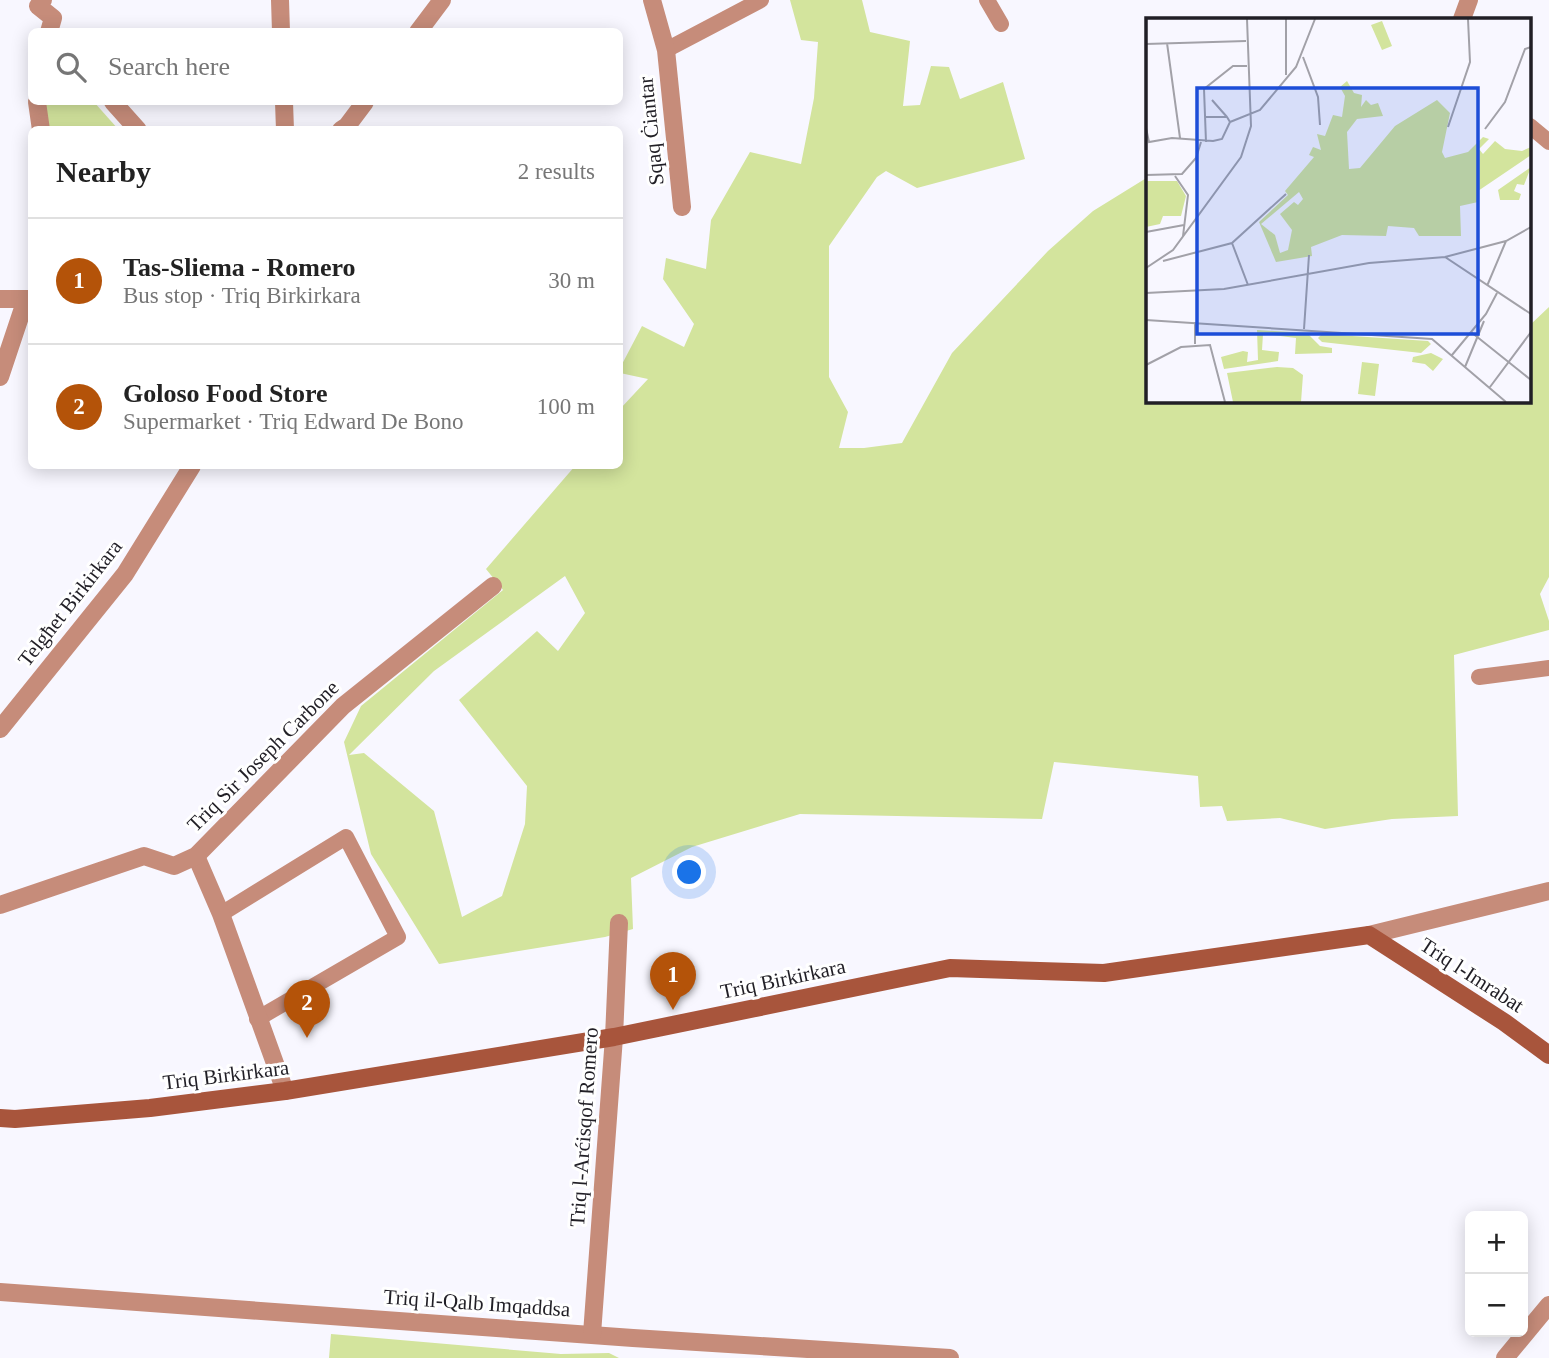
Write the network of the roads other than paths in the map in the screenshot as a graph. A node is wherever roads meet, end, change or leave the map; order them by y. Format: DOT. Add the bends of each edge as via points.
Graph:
graph roads {
  1 [pos="43,0"];
  2 [pos="280,0"];
  3 [pos="442,0"];
  4 [pos="652,0"];
  5 [pos="761,0"];
  6 [pos="987,0"];
  7 [pos="1469,0"];
  8 [pos="1462,18"];
  9 [pos="1002,24"];
  10 [pos="50,28"];
  11 [pos="281,28"];
  12 [pos="421,28"];
  13 [pos="666,50"];
  14 [pos="37,105"];
  15 [pos="116,105"];
  16 [pos="284,105"];
  17 [pos="362,105"];
  18 [pos="40,126"];
  19 [pos="134,126"];
  20 [pos="285,126"];
  21 [pos="344,126"];
  22 [pos="1532,128"];
  23 [pos="1549,142"];
  24 [pos="682,207"];
  25 [pos="0,299"];
  26 [pos="28,299"];
  27 [pos="28,302"];
  28 [pos="0,377"];
  29 [pos="190,469"];
  30 [pos="493,586"];
  31 [pos="1549,668"];
  32 [pos="1479,677"];
  33 [pos="0,729"];
  34 [pos="196,856"];
  35 [pos="1549,891"];
  36 [pos="0,905"];
  37 [pos="221,914"];
  38 [pos="619,923"];
  39 [pos="1369,935"];
  40 [pos="257,1019"];
  41 [pos="614,1037"];
  42 [pos="1549,1055"];
  43 [pos="285,1091"];
  44 [pos="0,1118"];
  45 [pos="0,1292"];
  46 [pos="1549,1305"];
  47 [pos="592,1334"];
  48 [pos="1513,1355"];
  49 [pos="950,1358"];
  1 -- 10 [label="street" via="38,6 53,18"];
  2 -- 11 [label="street"];
  3 -- 12 [label="street"];
  4 -- 13 [label="street, Sqaq Ċiantar"];
  5 -- 13 [label="lane, Sqaq Ċiantar"];
  6 -- 9 [label="lane"];
  7 -- 8 [label="street"];
  13 -- 24 [label="street, Sqaq Ċiantar"];
  14 -- 18 [label="street"];
  15 -- 19 [label="street"];
  16 -- 20 [label="street"];
  17 -- 21 [label="street"];
  22 -- 23 [label="lane"];
  25 -- 26 [label="street"];
  27 -- 28 [label="street"];
  29 -- 33 [label="street, Telgħet Birkirkara" via="125,574"];
  30 -- 34 [label="street, Triq Sir Joseph Carbone" via="343,706"];
  31 -- 32 [label="lane"];
  34 -- 36 [label="street, Triq Sir Joseph Carbone" via="174,866 144,856"];
  34 -- 37 [label="street"];
  35 -- 39 [label="street"];
  37 -- 40 [label="street"];
  37 -- 40 [label="lane" via="346,837 398,937"];
  38 -- 41 [label="street, Triq l-Arćisqof Romero"];
  39 -- 41 [label="main road, Triq Birkirkara" via="1104,972 950,968"];
  39 -- 42 [label="main road, Triq l-Imrabat"];
  40 -- 43 [label="street"];
  41 -- 43 [label="main road, Triq Birkirkara"];
  41 -- 47 [label="street, Triq l-Arćisqof Romero"];
  43 -- 44 [label="main road, Triq Birkirkara" via="150,1108"];
  45 -- 47 [label="street, Triq il-Qalb Imqaddsa"];
  46 -- 48 [label="street"];
  47 -- 49 [label="street, Triq il-Qalb Imqaddsa"];
}
